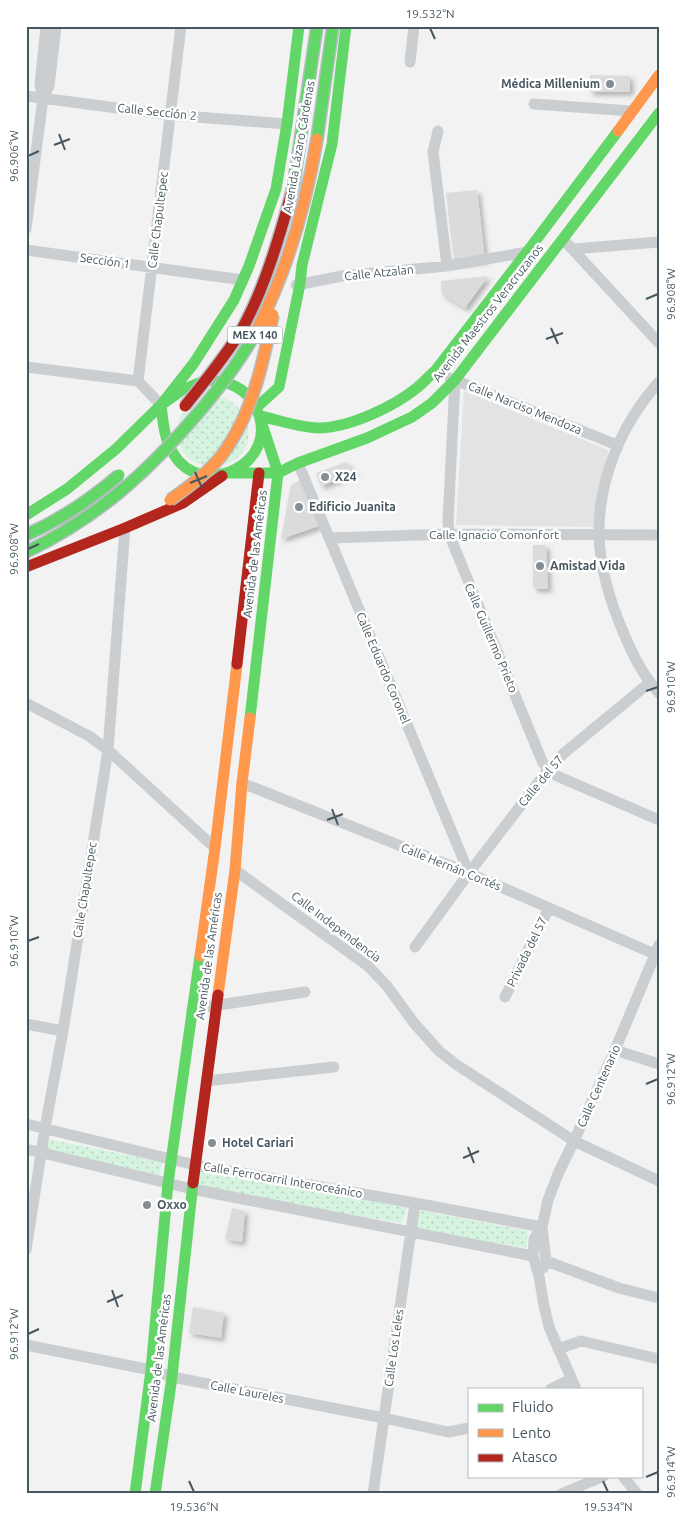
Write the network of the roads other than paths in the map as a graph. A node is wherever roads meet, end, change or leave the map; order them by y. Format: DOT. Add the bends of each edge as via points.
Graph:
graph roads {
  1 [pos="46,26"];
  2 [pos="56,26"];
  3 [pos="181,26"];
  4 [pos="299,26"];
  5 [pos="317,26"];
  6 [pos="333,26"];
  7 [pos="346,26"];
  8 [pos="414,26"];
  9 [pos="410,62"];
  10 [pos="659,75"];
  11 [pos="26,96"];
  12 [pos="43,98"];
  13 [pos="534,104"];
  14 [pos="631,111"];
  15 [pos="659,113"];
  16 [pos="170,115"];
  17 [pos="287,124"];
  18 [pos="438,131"];
  19 [pos="26,229"];
  20 [pos="563,239"];
  21 [pos="659,242"];
  22 [pos="573,249"];
  23 [pos="26,250"];
  24 [pos="527,252"];
  25 [pos="302,265"];
  26 [pos="249,266"];
  27 [pos="448,266"];
  28 [pos="152,268"];
  29 [pos="243,280"];
  30 [pos="280,283"];
  31 [pos="300,284"];
  32 [pos="234,300"];
  33 [pos="290,333"];
  34 [pos="659,342"];
  35 [pos="26,367"];
  36 [pos="434,371"];
  37 [pos="455,380"];
  38 [pos="138,381"];
  39 [pos="659,382"];
  40 [pos="161,405"];
  41 [pos="260,415"];
  42 [pos="156,440"];
  43 [pos="617,445"];
  44 [pos="298,463"];
  45 [pos="130,465"];
  46 [pos="259,473"];
  47 [pos="278,473"];
  48 [pos="226,475"];
  49 [pos="26,515"];
  50 [pos="125,528"];
  51 [pos="449,534"];
  52 [pos="26,535"];
  53 [pos="599,535"];
  54 [pos="659,535"];
  55 [pos="329,538"];
  56 [pos="26,552"];
  57 [pos="26,566"];
  58 [pos="650,683"];
  59 [pos="659,693"];
  60 [pos="26,703"];
  61 [pos="108,750"];
  62 [pos="548,770"];
  63 [pos="242,783"];
  64 [pos="659,820"];
  65 [pos="215,848"];
  66 [pos="235,870"];
  67 [pos="469,873"];
  68 [pos="549,908"];
  69 [pos="415,947"];
  70 [pos="657,952"];
  71 [pos="305,992"];
  72 [pos="505,997"];
  73 [pos="216,1005"];
  74 [pos="192,1009"];
  75 [pos="26,1024"];
  76 [pos="63,1031"];
  77 [pos="615,1050"];
  78 [pos="659,1064"];
  79 [pos="334,1067"];
  80 [pos="206,1081"];
  81 [pos="26,1124"];
  82 [pos="45,1128"];
  83 [pos="574,1141"];
  84 [pos="26,1149"];
  85 [pos="41,1152"];
  86 [pos="172,1159"];
  87 [pos="195,1165"];
  88 [pos="659,1180"];
  89 [pos="168,1183"];
  90 [pos="192,1189"];
  91 [pos="414,1203"];
  92 [pos="542,1227"];
  93 [pos="410,1232"];
  94 [pos="26,1250"];
  95 [pos="533,1256"];
  96 [pos="546,1261"];
  97 [pos="539,1276"];
  98 [pos="659,1298"];
  99 [pos="26,1345"];
  100 [pos="558,1349"];
  101 [pos="659,1359"];
  102 [pos="151,1370"];
  103 [pos="172,1377"];
  104 [pos="574,1384"];
  105 [pos="556,1388"];
  106 [pos="384,1418"];
  107 [pos="468,1428"];
  108 [pos="599,1478"];
  109 [pos="625,1478"];
  110 [pos="135,1494"];
  111 [pos="155,1494"];
  112 [pos="374,1494"];
  113 [pos="561,1494"];
  114 [pos="637,1494"];
  1 -- 12 [label="street" via="40,84"];
  2 -- 12 [label="street" via="50,86"];
  3 -- 16 [label="street, Calle Chapultepec"];
  4 -- 17 [label="main road, MEX 140"];
  5 -- 42 [label="main road, Avenida Lázaro Cárdenas / MEX 140, bridge" via="294,182 269,265 242,328 213,372"];
  6 -- 30 [label="main road, Avenida Lázaro Cárdenas / MEX 140, bridge" via="308,186"];
  7 -- 25 [label="main road, MEX 140" via="332,144"];
  8 -- 9 [label="street"];
  10 -- 14 [label="main road, Avenida Maestros Veracruzanos"];
  11 -- 12 [label="street, Calle Sección 2"];
  12 -- 16 [label="street, Calle Sección 2"];
  12 -- 19 [label="street"];
  13 -- 14 [label="street"];
  14 -- 24 [label="main road, Avenida Maestros Veracruzanos"];
  15 -- 20 [label="main road, Avenida Maestros Veracruzanos"];
  16 -- 17 [label="street, Calle Sección 2"];
  16 -- 28 [label="street, Calle Chapultepec"];
  17 -- 26 [label="main road, MEX 140" via="276,189"];
  18 -- 27 [label="street" via="433,152"];
  20 -- 22 [label="street"];
  20 -- 37 [label="main road, Avenida Maestros Veracruzanos"];
  21 -- 22 [label="street"];
  22 -- 34 [label="street"];
  23 -- 28 [label="street, Sección 1"];
  24 -- 27 [label="street, Calle Atzalan"];
  24 -- 36 [label="main road, Avenida Maestros Veracruzanos"];
  25 -- 26 [label="main road" via="290,274 276,277 261,274"];
  25 -- 31 [label="main road, MEX 140"];
  26 -- 29 [label="main road, MEX 140"];
  27 -- 31 [label="street, Calle Atzalan" via="342,276"];
  28 -- 29 [label="street, Sección 1"];
  28 -- 38 [label="street, Calle Chapultepec"];
  29 -- 32 [label="main road, MEX 140"];
  30 -- 56 [label="main road, Avenida Lázaro Cárdenas / MEX 140, bridge" via="254,336 224,383 166,450 127,487 86,519"];
  30 -- 57 [label="main road, bridge" via="267,344 250,400 222,455 196,482 170,500 53,549"];
  31 -- 32 [label="street, Calle Atzalan"];
  31 -- 33 [label="main road, MEX 140"];
  32 -- 33 [label="main road" via="252,301 265,307 278,316"];
  32 -- 40 [label="main road, MEX 140" via="194,363"];
  33 -- 41 [label="main road, MEX 140" via="279,387"];
  35 -- 38 [label="street"];
  36 -- 37 [label="street, Calle Narciso Mendoza"];
  36 -- 41 [label="main road, Avenida Maestros Veracruzanos" via="402,398 337,426 319,428"];
  37 -- 43 [label="street, Calle Narciso Mendoza"];
  37 -- 44 [label="main road, Avenida Maestros Veracruzanos" via="432,403 412,416 367,438"];
  37 -- 51 [label="street, Calle Guillermo Prieto"];
  38 -- 40 [label="street"];
  39 -- 43 [label="street" via="639,406"];
  40 -- 41 [label="main road, MEX 140" via="172,394 192,384 222,380 248,394"];
  40 -- 48 [label="main road" via="171,452 184,467 202,475"];
  40 -- 49 [label="main road, MEX 140" via="74,483"];
  41 -- 47 [label="main road, Avenida de las Américas"];
  41 -- 48 [label="main road" via="260,440 254,454 244,466"];
  43 -- 53 [label="street" via="601,506"];
  44 -- 47 [label="main road, Avenida Maestros Veracruzanos"];
  44 -- 55 [label="street, Calle Eduardo Coronel"];
  45 -- 52 [label="main road, bridge" via="78,506"];
  46 -- 47 [label="main road, Avenida Maestros Veracruzanos"];
  46 -- 48 [label="main road, Avenida Maestros Veracruzanos"];
  46 -- 65 [label="main road, Avenida de las Américas"];
  47 -- 63 [label="main road, Avenida de las Américas"];
  48 -- 50 [label="main road" via="183,503"];
  50 -- 57 [label="main road"];
  50 -- 61 [label="street, Calle Chapultepec"];
  51 -- 53 [label="street, Calle Ignacio Comonfort"];
  51 -- 55 [label="street, Calle Ignacio Comonfort"];
  51 -- 62 [label="street, Calle Guillermo Prieto"];
  53 -- 54 [label="street, Calle Ignacio Comonfort"];
  53 -- 58 [label="street" via="616,615 633,655"];
  55 -- 67 [label="street, Calle Eduardo Coronel"];
  58 -- 59 [label="street"];
  58 -- 62 [label="street, Calle del 57"];
  60 -- 61 [label="street, Calle Independencia" via="89,736"];
  61 -- 65 [label="street, Calle Independencia"];
  61 -- 76 [label="street, Calle Chapultepec"];
  62 -- 64 [label="street"];
  62 -- 67 [label="street, Calle del 57"];
  63 -- 66 [label="main road, Avenida de las Américas"];
  63 -- 67 [label="street, Calle Hernán Cortés"];
  65 -- 66 [label="main road, Calle Independencia"];
  65 -- 74 [label="main road, Avenida de las Américas"];
  66 -- 73 [label="main road, Avenida de las Américas"];
  66 -- 83 [label="street, Calle Independencia" via="368,966 388,986 439,1051"];
  67 -- 68 [label="street, Calle Hernán Cortés"];
  67 -- 69 [label="street"];
  68 -- 70 [label="street, Calle Hernán Cortés"];
  68 -- 72 [label="street, Privada del 57"];
  70 -- 77 [label="street, Calle Centenario"];
  71 -- 73 [label="street"];
  73 -- 74 [label="street"];
  73 -- 80 [label="main road, Avenida de las Américas"];
  74 -- 86 [label="main road, Avenida de las Américas"];
  75 -- 76 [label="street"];
  76 -- 82 [label="street, Calle Chapultepec"];
  77 -- 78 [label="street"];
  77 -- 83 [label="street, Calle Centenario"];
  79 -- 80 [label="street"];
  80 -- 87 [label="main road, Avenida de las Américas"];
  81 -- 82 [label="street, Calle Ferrocarril Interoceánico"];
  82 -- 85 [label="street, Calle Chapultepec"];
  82 -- 86 [label="street, Calle Ferrocarril Interoceánico"];
  83 -- 88 [label="street, Calle Independencia"];
  83 -- 92 [label="street, Calle Centenario" via="548,1200"];
  84 -- 85 [label="street, Calle Ferrocarril Interoceánico"];
  85 -- 89 [label="street, Calle Ferrocarril Interoceánico"];
  85 -- 94 [label="street, Calle Chapultepec"];
  86 -- 87 [label="street, Calle Ferrocarril Interoceánico"];
  86 -- 89 [label="main road, Avenida de las Américas"];
  87 -- 90 [label="main road, Avenida de las Américas"];
  87 -- 91 [label="street, Calle Ferrocarril Interoceánico"];
  89 -- 90 [label="street, Calle Ferrocarril Interoceánico"];
  89 -- 102 [label="main road, Avenida de las Américas"];
  90 -- 93 [label="street, Calle Ferrocarril Interoceánico"];
  90 -- 103 [label="main road, Avenida de las Américas"];
  91 -- 92 [label="street, Calle Ferrocarril Interoceánico"];
  91 -- 93 [label="street, Calle Los Leles"];
  92 -- 95 [label="street, Calle Centenario" via="534,1239"];
  92 -- 96 [label="street, Calle Centenario"];
  93 -- 95 [label="street, Calle Ferrocarril Interoceánico"];
  93 -- 106 [label="street, Calle Los Leles"];
  95 -- 97 [label="street, Calle Centenario"];
  96 -- 97 [label="street"];
  96 -- 98 [label="street" via="619,1288"];
  97 -- 100 [label="street, Calle Centenario" via="544,1306"];
  99 -- 102 [label="street, Calle Laureles"];
  100 -- 101 [label="street" via="581,1342"];
  100 -- 104 [label="street, Calle Centenario"];
  102 -- 103 [label="street, Calle Laureles"];
  102 -- 110 [label="main road, Avenida de las Américas"];
  103 -- 106 [label="street, Calle Laureles"];
  103 -- 111 [label="main road, Avenida de las Américas"];
  104 -- 105 [label="street"];
  106 -- 107 [label="street, Calle Laureles" via="448,1432"];
  106 -- 112 [label="street, Calle Los Leles"];
  108 -- 113 [label="street"];
  109 -- 114 [label="street"];
}
